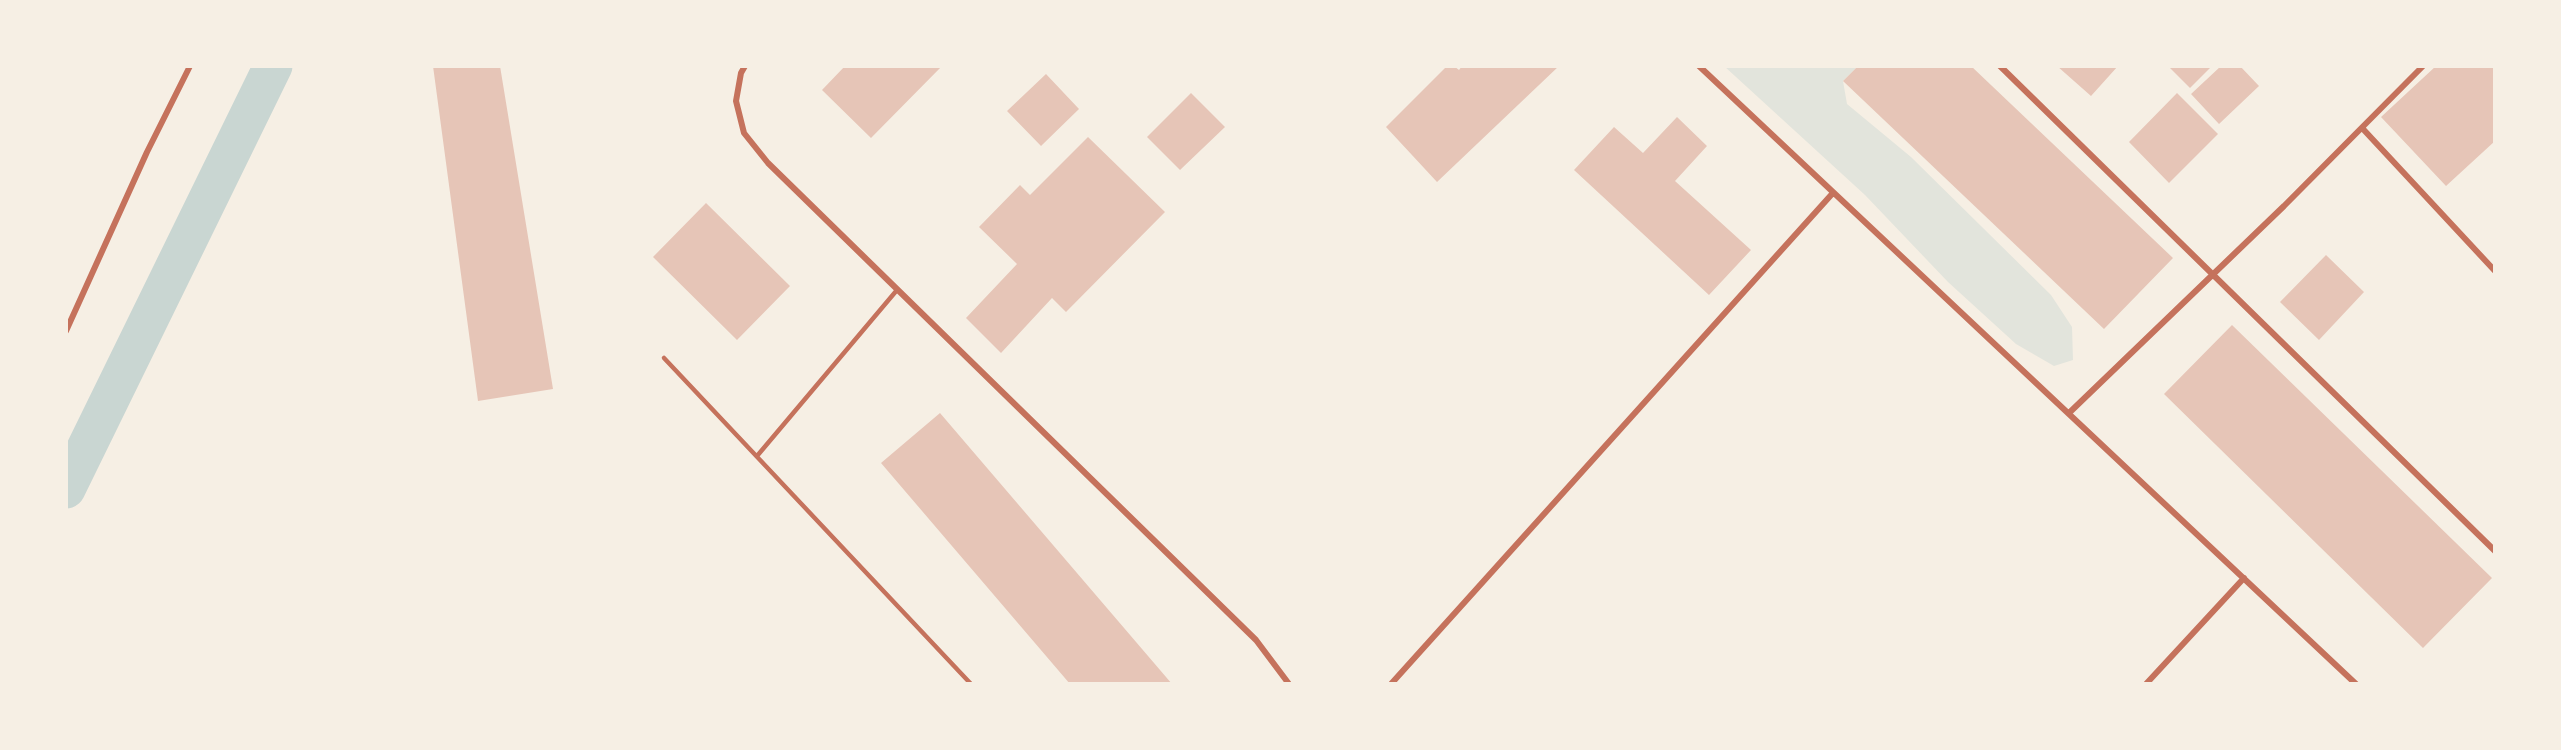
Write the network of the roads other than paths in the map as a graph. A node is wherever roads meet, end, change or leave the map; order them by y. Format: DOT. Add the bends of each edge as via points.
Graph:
graph roads {
  1 [pos="190,66"];
  2 [pos="745,66"];
  3 [pos="1698,66"];
  4 [pos="2000,66"];
  5 [pos="2423,66"];
  6 [pos="2362,129"];
  7 [pos="1832,194"];
  8 [pos="2495,271"];
  9 [pos="2213,274"];
  10 [pos="897,290"];
  11 [pos="66,331"];
  12 [pos="664,358"];
  13 [pos="2069,413"];
  14 [pos="757,456"];
  15 [pos="2495,551"];
  16 [pos="2244,578"];
  17 [pos="971,684"];
  18 [pos="1289,684"];
  19 [pos="1391,684"];
  20 [pos="2146,684"];
  21 [pos="2356,684"];
  1 -- 11 [label="street"];
  2 -- 10 [label="street" via="736,101 744,133 768,163"];
  3 -- 7 [label="street"];
  4 -- 9 [label="street"];
  5 -- 6 [label="street"];
  6 -- 8 [label="street"];
  6 -- 9 [label="street"];
  7 -- 13 [label="street"];
  7 -- 19 [label="street"];
  9 -- 13 [label="street"];
  9 -- 15 [label="street"];
  10 -- 14 [label="lane"];
  10 -- 18 [label="street" via="1256,640"];
  12 -- 14 [label="lane"];
  13 -- 16 [label="street"];
  14 -- 17 [label="lane"];
  16 -- 20 [label="street"];
  16 -- 21 [label="street"];
}
